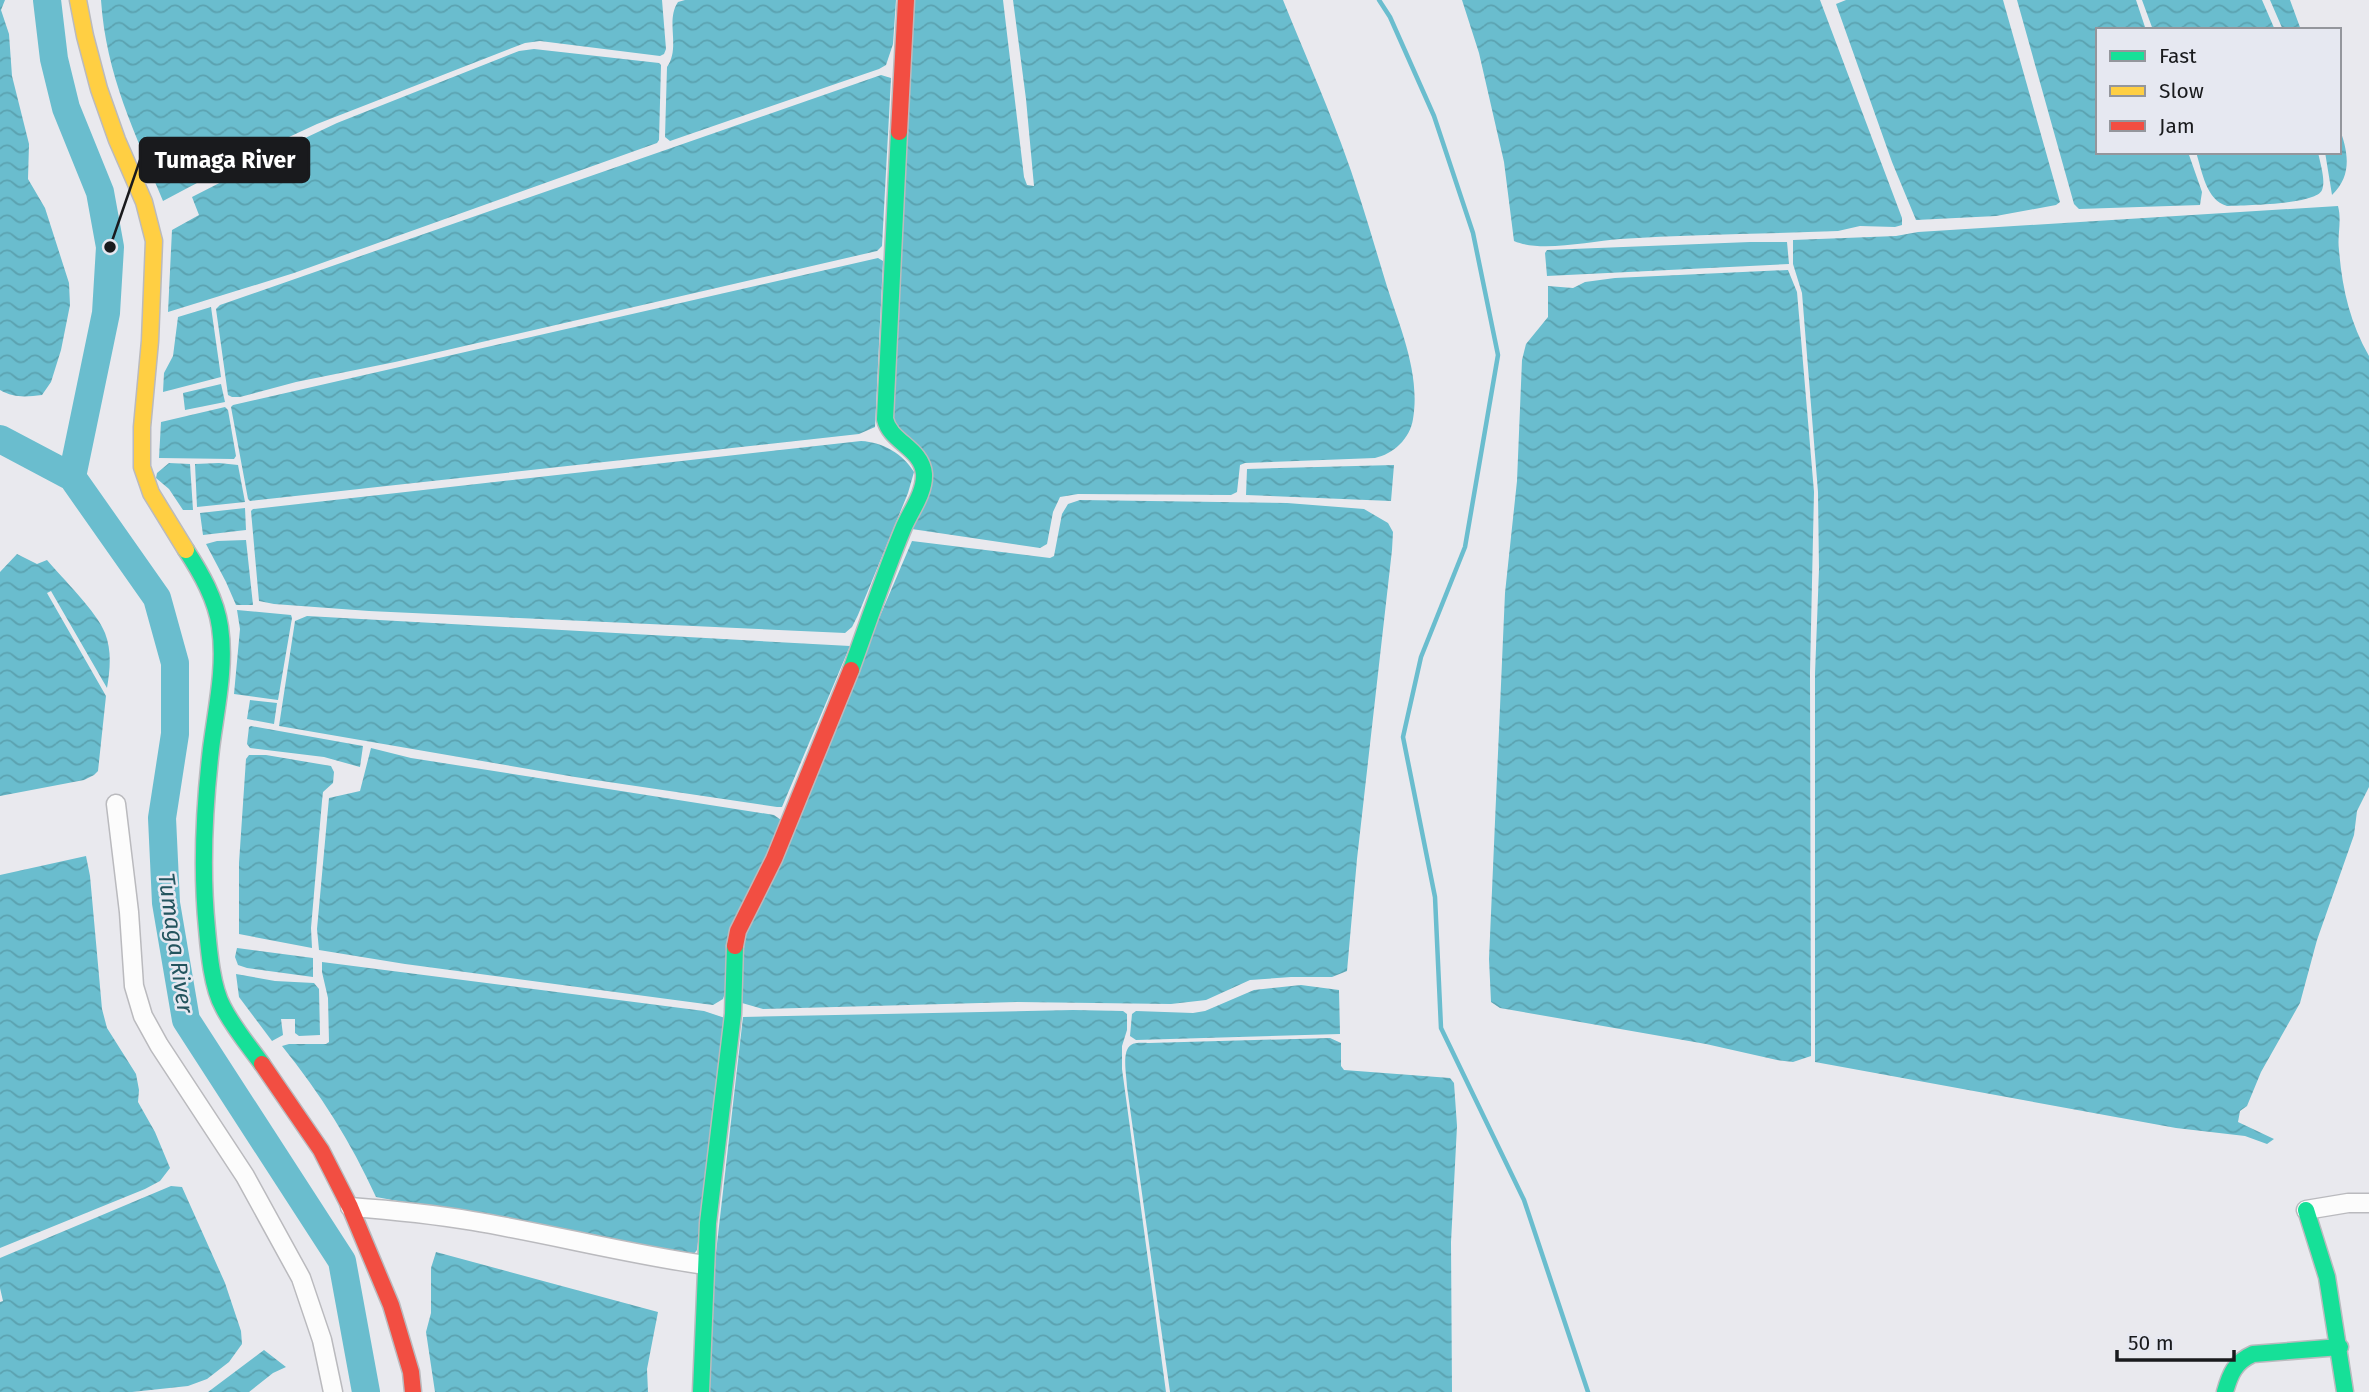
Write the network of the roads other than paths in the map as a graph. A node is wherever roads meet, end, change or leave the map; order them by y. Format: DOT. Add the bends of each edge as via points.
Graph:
graph roads {
  1 [pos="78,0"];
  2 [pos="906,0"];
  3 [pos="116,804"];
  4 [pos="2369,1203"];
  5 [pos="350,1207"];
  6 [pos="2306,1210"];
  7 [pos="705,1265"];
  8 [pos="2340,1347"];
  9 [pos="333,1392"];
  10 [pos="413,1392"];
  11 [pos="701,1392"];
  12 [pos="2225,1392"];
  13 [pos="2345,1392"];
  1 -- 5 [label="street" via="94,74 142,193 154,241 142,423 145,480 201,579 220,626 204,817 205,906 214,979 222,1006 321,1150"];
  2 -- 7 [label="street" via="885,419 887,429 916,455 924,476 780,846 738,931"];
  3 -- 9 [label="street" via="134,986 143,1016 245,1176 301,1278"];
  4 -- 6 [label="street"];
  5 -- 7 [label="street" via="474,1221 643,1257"];
  5 -- 10 [label="street" via="391,1305"];
  6 -- 8 [label="street" via="2320,1245"];
  7 -- 11 [label="street"];
  8 -- 12 [label="street" via="2253,1354 2231,1369"];
  8 -- 13 [label="street"];
}
